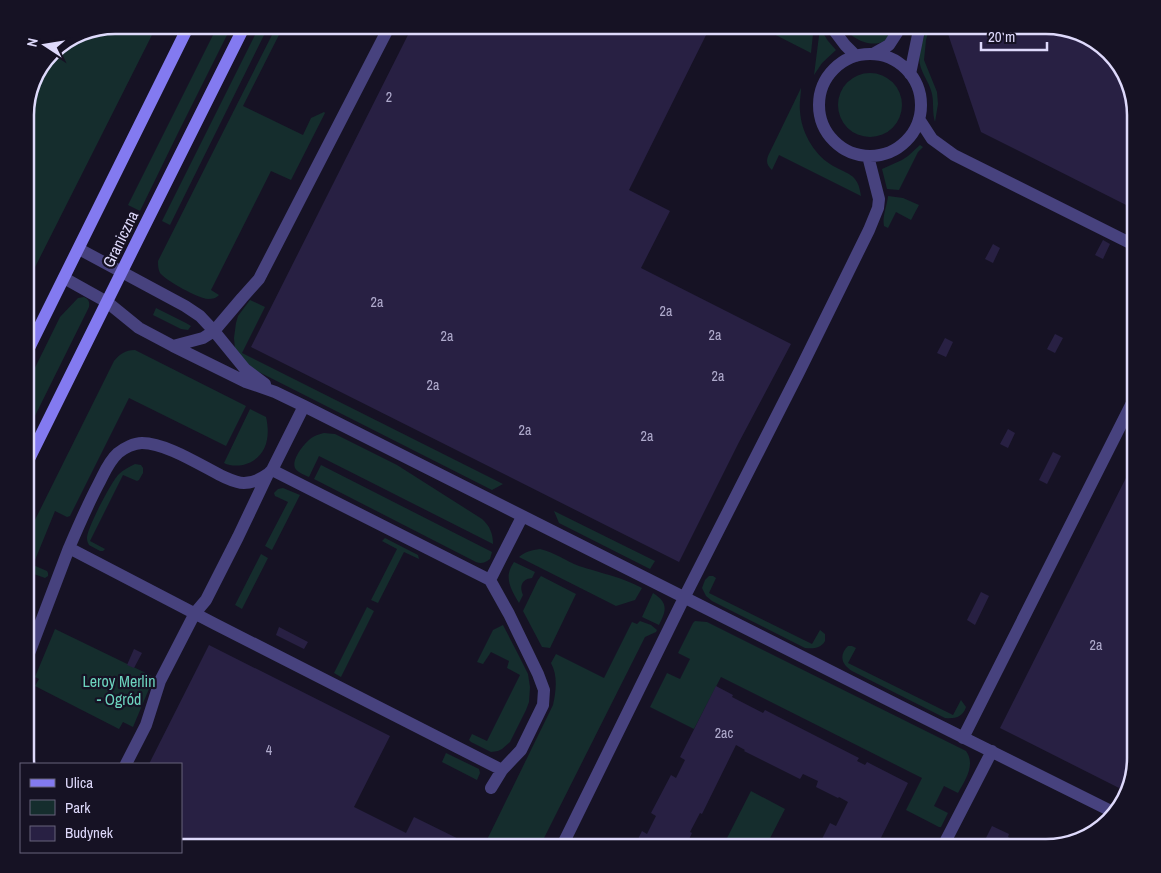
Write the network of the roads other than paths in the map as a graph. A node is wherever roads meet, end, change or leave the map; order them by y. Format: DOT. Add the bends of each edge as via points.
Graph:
graph roads {
  1 [pos="186,34"];
  2 [pos="240,34"];
  3 [pos="385,34"];
  4 [pos="837,34"];
  5 [pos="896,34"];
  6 [pos="918,34"];
  7 [pos="873,54"];
  8 [pos="856,56"];
  9 [pos="910,74"];
  10 [pos="919,119"];
  11 [pos="868,156"];
  12 [pos="1127,242"];
  13 [pos="79,249"];
  14 [pos="121,273"];
  15 [pos="64,278"];
  16 [pos="106,302"];
  17 [pos="214,331"];
  18 [pos="34,338"];
  19 [pos="173,346"];
  20 [pos="275,392"];
  21 [pos="304,406"];
  22 [pos="1127,413"];
  23 [pos="34,450"];
  24 [pos="270,472"];
  25 [pos="522,517"];
  26 [pos="69,548"];
  27 [pos="490,580"];
  28 [pos="684,598"];
  29 [pos="194,614"];
  30 [pos="34,640"];
  31 [pos="963,738"];
  32 [pos="992,751"];
  33 [pos="127,763"];
  34 [pos="502,770"];
  35 [pos="491,788"];
  36 [pos="1109,810"];
  37 [pos="565,839"];
  38 [pos="947,839"];
  1 -- 13 [label="main road, Graniczna"];
  2 -- 14 [label="main road, Graniczna"];
  3 -- 17 [label="lane" via="259,279"];
  4 -- 8 [label="lane"];
  5 -- 7 [label="lane" via="889,45"];
  6 -- 9 [label="lane"];
  7 -- 8 [label="lane"];
  7 -- 9 [label="lane" via="893,60"];
  8 -- 11 [label="lane" via="842,62 824,83 819,112 823,126 841,148"];
  9 -- 10 [label="lane" via="920,95"];
  10 -- 11 [label="lane" via="912,134 900,146 885,154"];
  10 -- 12 [label="lane" via="932,139 954,155"];
  11 -- 28 [label="lane" via="879,199 876,216"];
  13 -- 14 [label="lane"];
  13 -- 15 [label="main road, Graniczna"];
  14 -- 16 [label="main road, Graniczna"];
  14 -- 17 [label="lane" via="185,306"];
  15 -- 16 [label="lane"];
  15 -- 18 [label="main road, Graniczna"];
  16 -- 19 [label="lane" via="138,328"];
  16 -- 23 [label="main road, Graniczna"];
  17 -- 19 [label="lane" via="203,338"];
  17 -- 20 [label="lane" via="245,369"];
  19 -- 20 [label="lane" via="246,382"];
  20 -- 21 [label="lane"];
  21 -- 24 [label="lane"];
  21 -- 25 [label="lane"];
  22 -- 31 [label="lane"];
  24 -- 26 [label="lane" via="253,482 242,483 160,445 134,444 118,453 109,463"];
  24 -- 27 [label="lane"];
  24 -- 29 [label="lane" via="206,600"];
  25 -- 27 [label="lane"];
  25 -- 28 [label="lane"];
  26 -- 29 [label="lane"];
  26 -- 30 [label="lane"];
  27 -- 34 [label="lane" via="544,690 543,705 521,750"];
  28 -- 31 [label="lane"];
  28 -- 37 [label="lane"];
  29 -- 33 [label="lane" via="160,681 146,725"];
  29 -- 34 [label="lane"];
  31 -- 32 [label="lane"];
  32 -- 36 [label="lane"];
  32 -- 38 [label="lane"];
  34 -- 35 [label="lane"];
}
